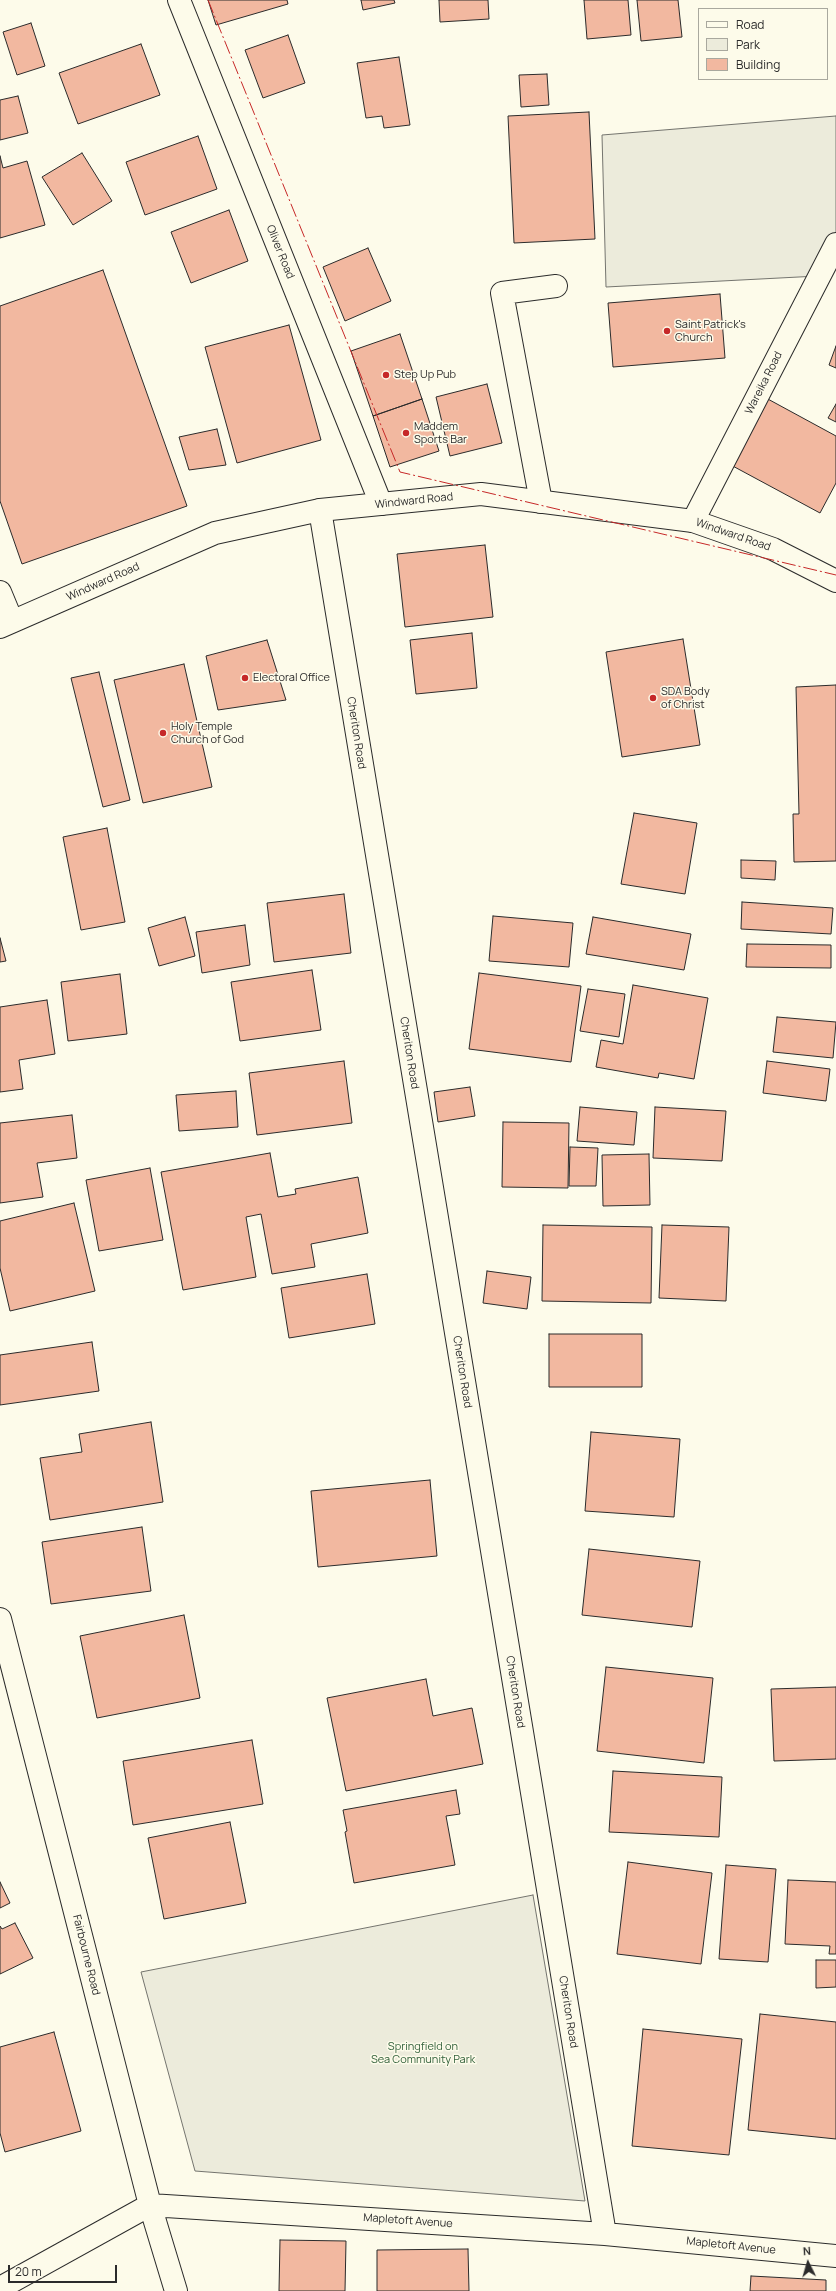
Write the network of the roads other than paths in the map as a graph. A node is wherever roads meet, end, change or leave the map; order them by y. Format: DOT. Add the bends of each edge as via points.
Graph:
graph roads {
  1 [pos="179,0"];
  2 [pos="836,244"];
  3 [pos="556,286"];
  4 [pos="541,502"];
  5 [pos="381,504"];
  6 [pos="320,510"];
  7 [pos="693,521"];
  8 [pos="836,581"];
  9 [pos="0,592"];
  10 [pos="6,624"];
  11 [pos="0,1619"];
  12 [pos="150,2205"];
  13 [pos="605,2234"];
  14 [pos="836,2256"];
  15 [pos="0,2288"];
  16 [pos="176,2291"];
  1 -- 5 [label="street, Oliver Road"];
  2 -- 7 [label="street, Wareika Road"];
  3 -- 4 [label="street" via="502,294"];
  4 -- 5 [label="street, Windward Road" via="481,494"];
  4 -- 7 [label="street, Windward Road"];
  5 -- 6 [label="street, Windward Road"];
  6 -- 10 [label="street, Windward Road" via="216,533"];
  6 -- 13 [label="street, Cheriton Road"];
  7 -- 8 [label="street, Windward Road" via="773,549"];
  9 -- 10 [label="street"];
  11 -- 12 [label="street, Fairbourne Road"];
  12 -- 13 [label="street, Mapletoft Avenue"];
  12 -- 15 [label="street"];
  12 -- 16 [label="street, Fairbourne Road"];
  13 -- 14 [label="street, Mapletoft Avenue"];
}
